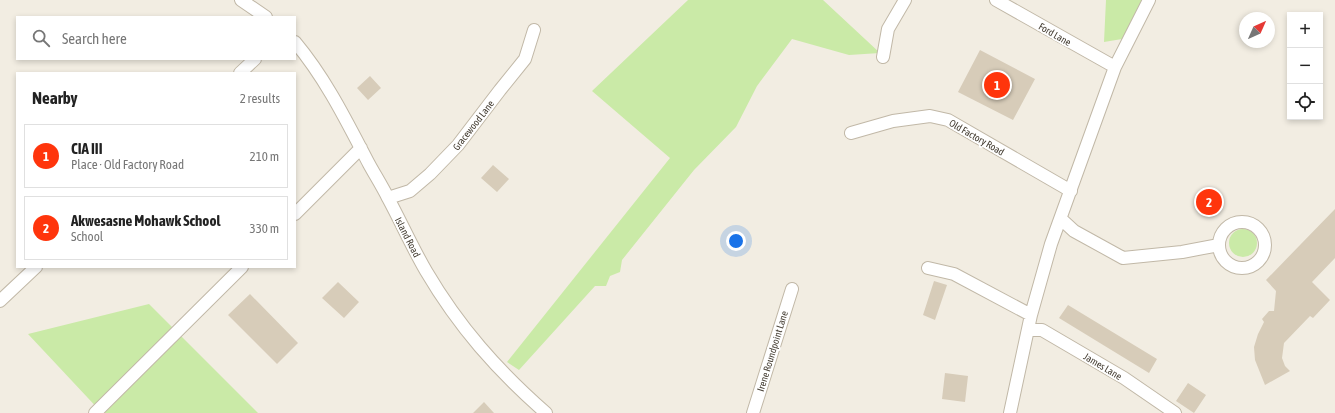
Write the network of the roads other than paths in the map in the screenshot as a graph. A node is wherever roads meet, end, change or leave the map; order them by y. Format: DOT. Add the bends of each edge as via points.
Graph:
graph roads {
  1 [pos="241,0"];
  2 [pos="905,0"];
  3 [pos="996,0"];
  4 [pos="1149,0"];
  5 [pos="265,16"];
  6 [pos="534,30"];
  7 [pos="296,43"];
  8 [pos="883,57"];
  9 [pos="254,60"];
  10 [pos="1115,67"];
  11 [pos="241,72"];
  12 [pos="851,132"];
  13 [pos="361,148"];
  14 [pos="1071,191"];
  15 [pos="388,198"];
  16 [pos="296,213"];
  17 [pos="1061,218"];
  18 [pos="1219,245"];
  19 [pos="35,268"];
  20 [pos="241,268"];
  21 [pos="928,268"];
  22 [pos="792,289"];
  23 [pos="0,301"];
  24 [pos="1031,315"];
  25 [pos="1028,330"];
  26 [pos="95,413"];
  27 [pos="546,413"];
  28 [pos="753,413"];
  29 [pos="1010,413"];
  30 [pos="1175,413"];
  1 -- 5 [label="street"];
  2 -- 8 [label="street" via="888,28"];
  3 -- 10 [label="street, Ford Lane"];
  4 -- 10 [label="street"];
  6 -- 15 [label="street, Gracewood Lane" via="525,59 458,145 410,191"];
  7 -- 13 [label="street, Island Road" via="317,71"];
  9 -- 11 [label="street"];
  10 -- 14 [label="street"];
  12 -- 14 [label="street, Old Factory Road" via="893,121 930,116 948,120"];
  13 -- 15 [label="street, Island Road"];
  13 -- 16 [label="street"];
  14 -- 17 [label="street"];
  15 -- 27 [label="street, Island Road" via="425,270 446,304 493,363"];
  17 -- 18 [label="street" via="1074,232 1123,258"];
  17 -- 24 [label="street"];
  19 -- 23 [label="street"];
  20 -- 26 [label="street"];
  21 -- 24 [label="street" via="954,274"];
  22 -- 28 [label="street, Irene Roundpoint Lane"];
  24 -- 25 [label="street"];
  25 -- 29 [label="street"];
  25 -- 30 [label="street, James Lane" via="1042,330 1124,378"];
}
